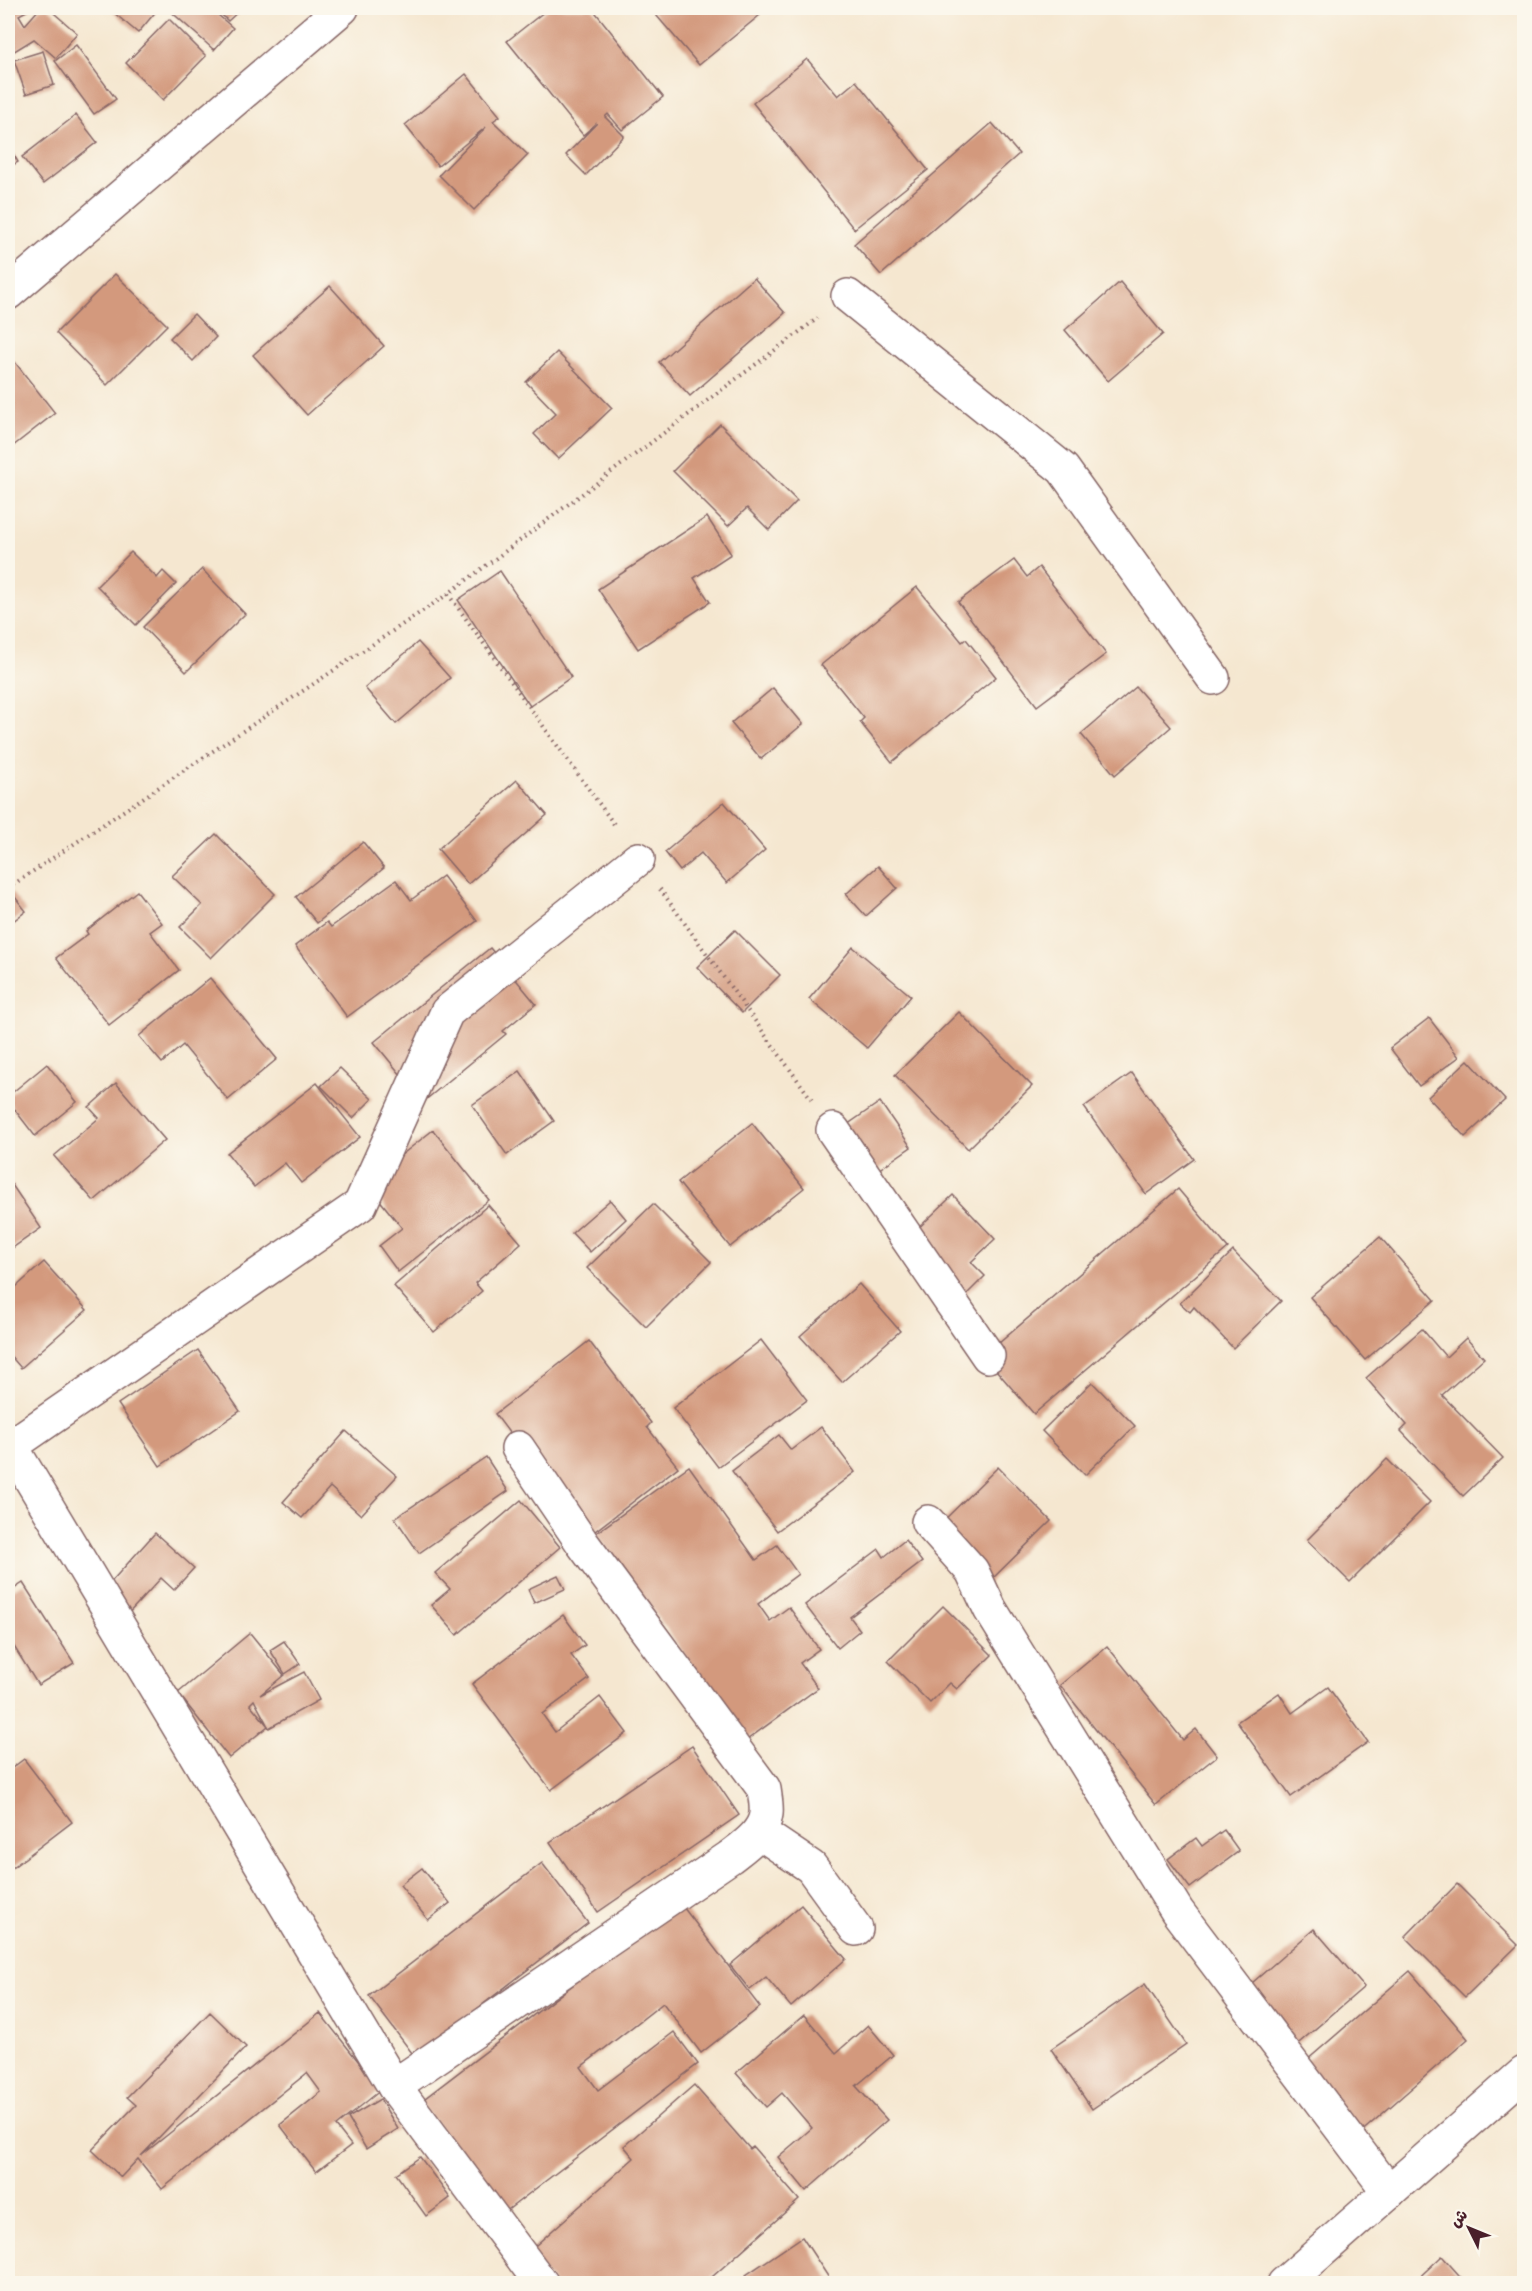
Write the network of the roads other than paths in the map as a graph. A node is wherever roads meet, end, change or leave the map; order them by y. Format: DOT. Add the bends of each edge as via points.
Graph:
graph roads {
  1 [pos="342,8"];
  2 [pos="8,293"];
  3 [pos="848,296"];
  4 [pos="1213,678"];
  5 [pos="638,859"];
  6 [pos="833,1130"];
  7 [pos="988,1356"];
  8 [pos="9,1443"];
  9 [pos="518,1448"];
  10 [pos="928,1522"];
  11 [pos="759,1832"];
  12 [pos="856,1929"];
  13 [pos="1524,2073"];
  14 [pos="394,2086"];
  15 [pos="1389,2192"];
  16 [pos="542,2283"];
  17 [pos="1284,2283"];
  1 -- 2 [label="street"];
  3 -- 4 [label="street" via="1063,469"];
  5 -- 8 [label="street" via="447,1012 360,1205"];
  6 -- 7 [label="street"];
  8 -- 14 [label="street"];
  9 -- 11 [label="street" via="583,1544 764,1790 766,1814"];
  10 -- 15 [label="street" via="972,1571 990,1609 1177,1911"];
  11 -- 12 [label="street" via="811,1867"];
  11 -- 14 [label="street" via="730,1857"];
  13 -- 15 [label="street"];
  14 -- 16 [label="street"];
  15 -- 17 [label="street"];
}
